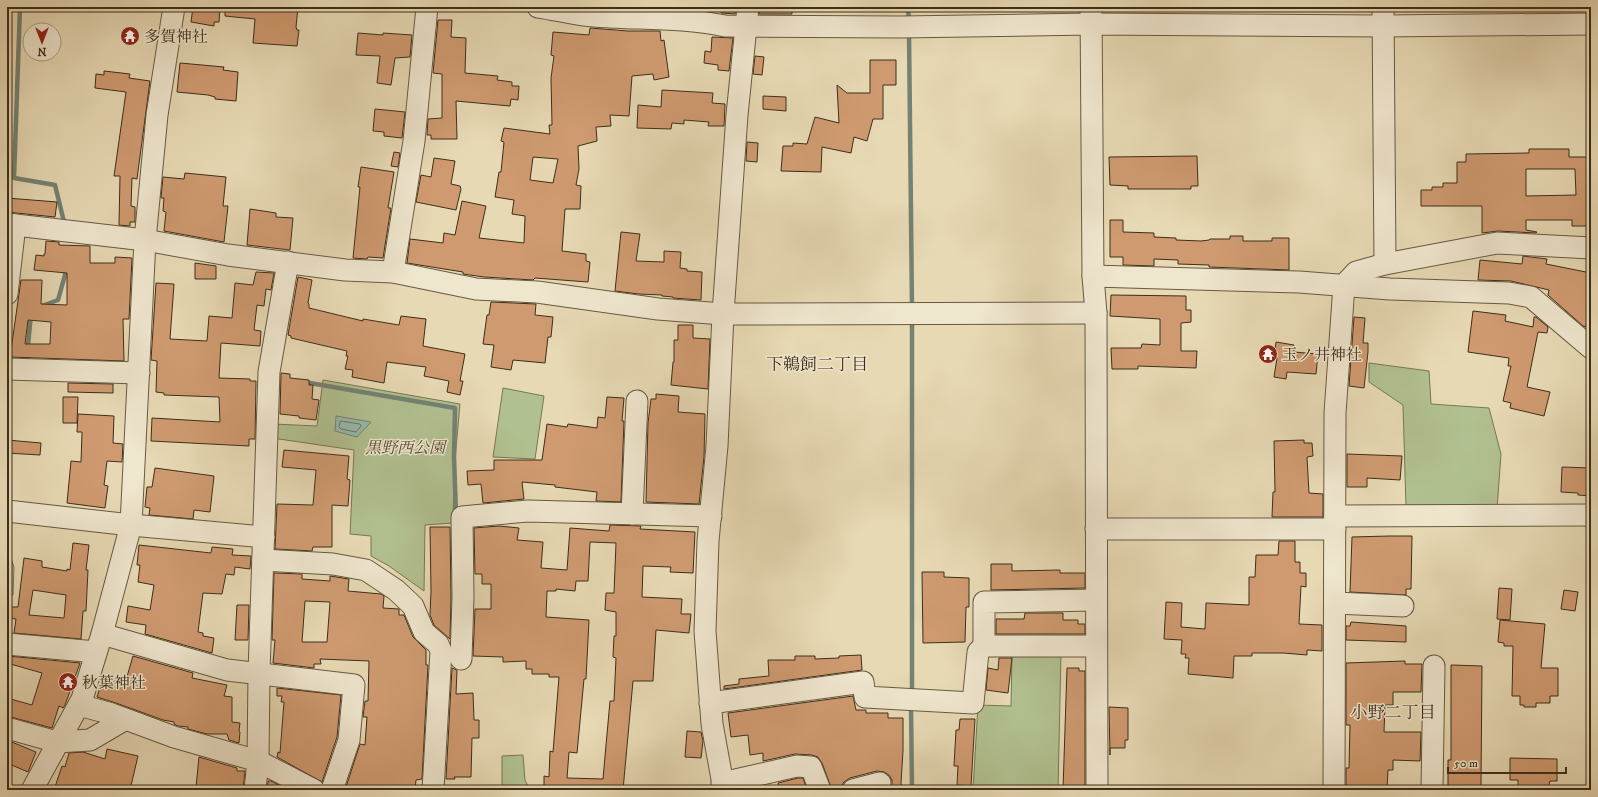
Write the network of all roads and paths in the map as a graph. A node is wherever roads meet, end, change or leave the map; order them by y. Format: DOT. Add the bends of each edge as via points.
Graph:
graph roads {
  1 [pos="174,7"];
  2 [pos="427,7"];
  3 [pos="538,7"];
  4 [pos="659,13"];
  5 [pos="747,16"];
  6 [pos="1091,16"];
  7 [pos="1383,17"];
  8 [pos="1591,24"];
  9 [pos="11,225"];
  10 [pos="145,240"];
  11 [pos="1591,248"];
  12 [pos="288,262"];
  13 [pos="1385,264"];
  14 [pos="393,272"];
  15 [pos="1093,276"];
  16 [pos="1344,285"];
  17 [pos="7,294"];
  18 [pos="1096,313"];
  19 [pos="723,314"];
  20 [pos="1591,348"];
  21 [pos="7,369"];
  22 [pos="138,373"];
  23 [pos="637,401"];
  24 [pos="7,511"];
  25 [pos="632,514"];
  26 [pos="1591,515"];
  27 [pos="711,516"];
  28 [pos="1335,523"];
  29 [pos="131,524"];
  30 [pos="1096,529"];
  31 [pos="264,537"];
  32 [pos="263,560"];
  33 [pos="1096,600"];
  34 [pos="1335,603"];
  35 [pos="1403,606"];
  36 [pos="99,643"];
  37 [pos="7,644"];
  38 [pos="984,646"];
  39 [pos="1096,646"];
  40 [pos="461,659"];
  41 [pos="1434,666"];
  42 [pos="259,673"];
  43 [pos="710,703"];
  44 [pos="79,705"];
  45 [pos="124,720"];
  46 [pos="7,728"];
  47 [pos="57,742"];
  48 [pos="258,761"];
  49 [pos="880,783"];
  50 [pos="723,786"];
  51 [pos="32,790"];
  52 [pos="255,790"];
  53 [pos="314,790"];
  54 [pos="332,790"];
  55 [pos="433,790"];
  56 [pos="820,790"];
  57 [pos="853,790"];
  58 [pos="1097,790"];
  59 [pos="1334,790"];
  60 [pos="1432,790"];
  1 -- 10 [label="street" via="157,115"];
  2 -- 14 [label="street" via="414,141"];
  3 -- 4 [label="street" via="584,15"];
  4 -- 5 [label="street" via="725,26"];
  5 -- 6 [label="street" via="901,27"];
  5 -- 19 [label="street" via="737,115"];
  6 -- 7 [label="street"];
  6 -- 15 [label="street"];
  7 -- 8 [label="street"];
  7 -- 13 [label="street"];
  9 -- 10 [label="street"];
  9 -- 17 [label="street"];
  10 -- 12 [label="street" via="228,255"];
  10 -- 22 [label="street"];
  11 -- 13 [label="street" via="1496,243"];
  12 -- 14 [label="street" via="345,270"];
  12 -- 31 [label="street" via="269,372"];
  13 -- 16 [label="street" via="1356,272"];
  14 -- 19 [label="street" via="476,288 537,292 658,309"];
  15 -- 16 [label="street"];
  15 -- 18 [label="street"];
  16 -- 20 [label="street" via="1508,293 1530,297"];
  16 -- 28 [label="street" via="1335,413"];
  18 -- 19 [label="street"];
  18 -- 30 [label="street"];
  19 -- 27 [label="street"];
  21 -- 22 [label="street"];
  22 -- 29 [label="street"];
  23 -- 25 [label="street"];
  24 -- 29 [label="street"];
  25 -- 27 [label="street"];
  25 -- 40 [label="street" via="528,512 462,517"];
  26 -- 28 [label="street"];
  27 -- 43 [label="street" via="705,631"];
  28 -- 30 [label="street"];
  28 -- 34 [label="street"];
  29 -- 31 [label="street"];
  29 -- 36 [label="street"];
  30 -- 33 [label="street"];
  31 -- 32 [label="street"];
  32 -- 42 [label="street"];
  32 -- 55 [label="street" via="333,564 366,570 396,590 413,606 424,632 438,644 441,651"];
  33 -- 38 [label="street" via="984,602"];
  33 -- 39 [label="street"];
  34 -- 35 [label="street"];
  34 -- 59 [label="street"];
  36 -- 37 [label="street"];
  36 -- 42 [label="street" via="226,670"];
  36 -- 44 [label="street"];
  38 -- 39 [label="street"];
  38 -- 43 [label="street" via="978,652 973,703 865,697 863,682"];
  39 -- 58 [label="street"];
  41 -- 60 [label="street"];
  42 -- 48 [label="street"];
  42 -- 54 [label="street" via="354,685 349,740"];
  43 -- 50 [label="street"];
  44 -- 45 [label="street"];
  44 -- 47 [label="street"];
  45 -- 47 [label="street" via="90,740"];
  45 -- 48 [label="street"];
  46 -- 47 [label="street"];
  47 -- 51 [label="street"];
  48 -- 52 [label="street"];
  48 -- 53 [label="street"];
  49 -- 57 [label="street"];
  50 -- 56 [label="street" via="797,766 811,767"];
}
